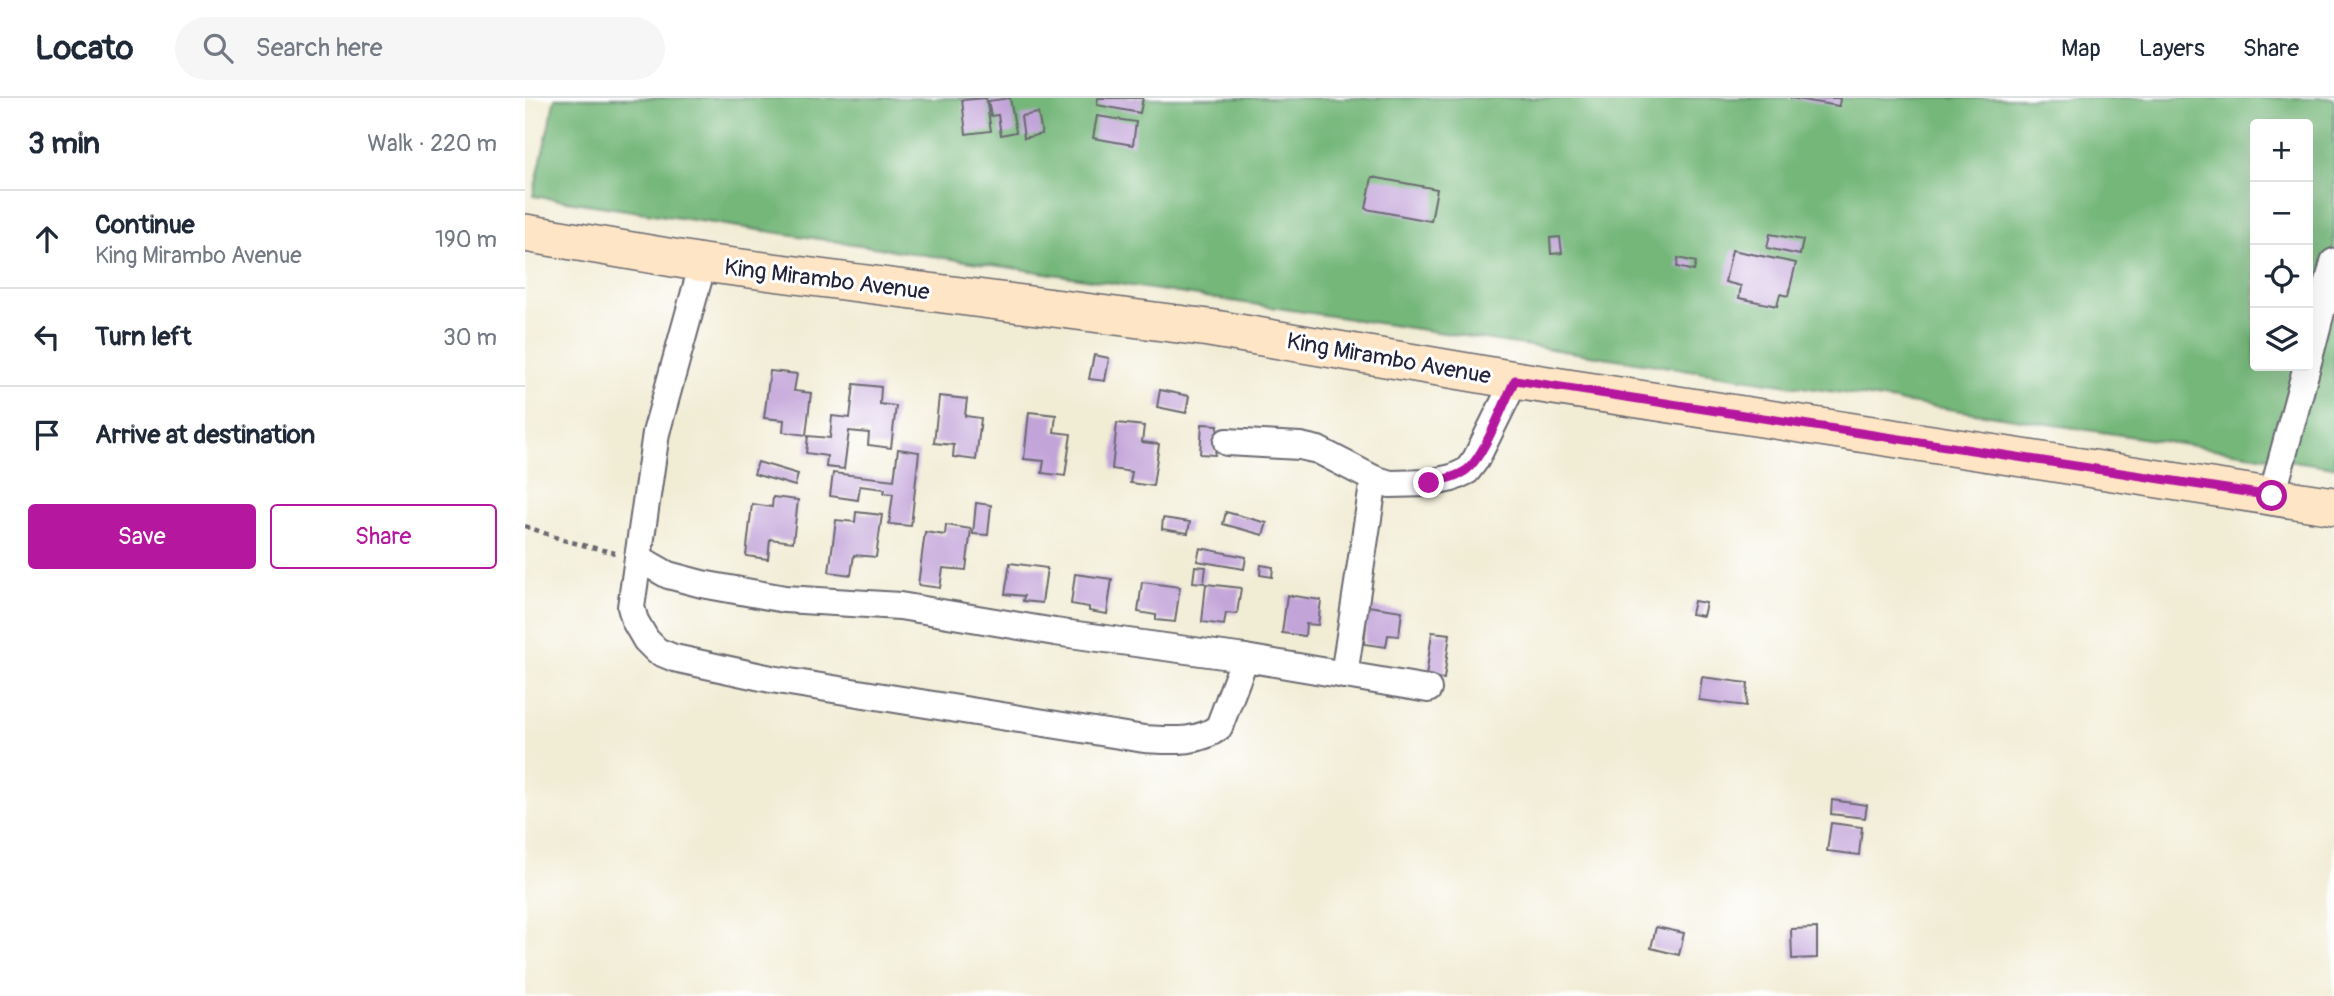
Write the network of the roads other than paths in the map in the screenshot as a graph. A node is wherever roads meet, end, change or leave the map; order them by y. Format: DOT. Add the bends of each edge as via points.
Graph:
graph roads {
  1 [pos="525,233"];
  2 [pos="2334,262"];
  3 [pos="703,263"];
  4 [pos="2313,341"];
  5 [pos="2305,371"];
  6 [pos="1515,380"];
  7 [pos="1227,442"];
  8 [pos="1374,479"];
  9 [pos="2272,496"];
  10 [pos="2334,506"];
  11 [pos="638,558"];
  12 [pos="1245,658"];
  13 [pos="1344,675"];
  14 [pos="1428,689"];
  1 -- 3 [label="main road, King Mirambo Avenue"];
  2 -- 4 [label="street"];
  3 -- 6 [label="main road, King Mirambo Avenue" via="1209,328"];
  3 -- 11 [label="street" via="656,433"];
  5 -- 9 [label="street"];
  6 -- 8 [label="street" via="1467,471 1429,483 1390,484"];
  6 -- 9 [label="main road, King Mirambo Avenue"];
  7 -- 8 [label="street" via="1318,450"];
  8 -- 13 [label="street"];
  9 -- 10 [label="main road, King Mirambo Avenue"];
  11 -- 12 [label="street" via="668,575 785,599 899,606"];
  11 -- 12 [label="street" via="631,607 646,640 657,651 771,679 912,703 1144,740 1185,741 1219,727"];
  12 -- 13 [label="street"];
  13 -- 14 [label="street"];
}
